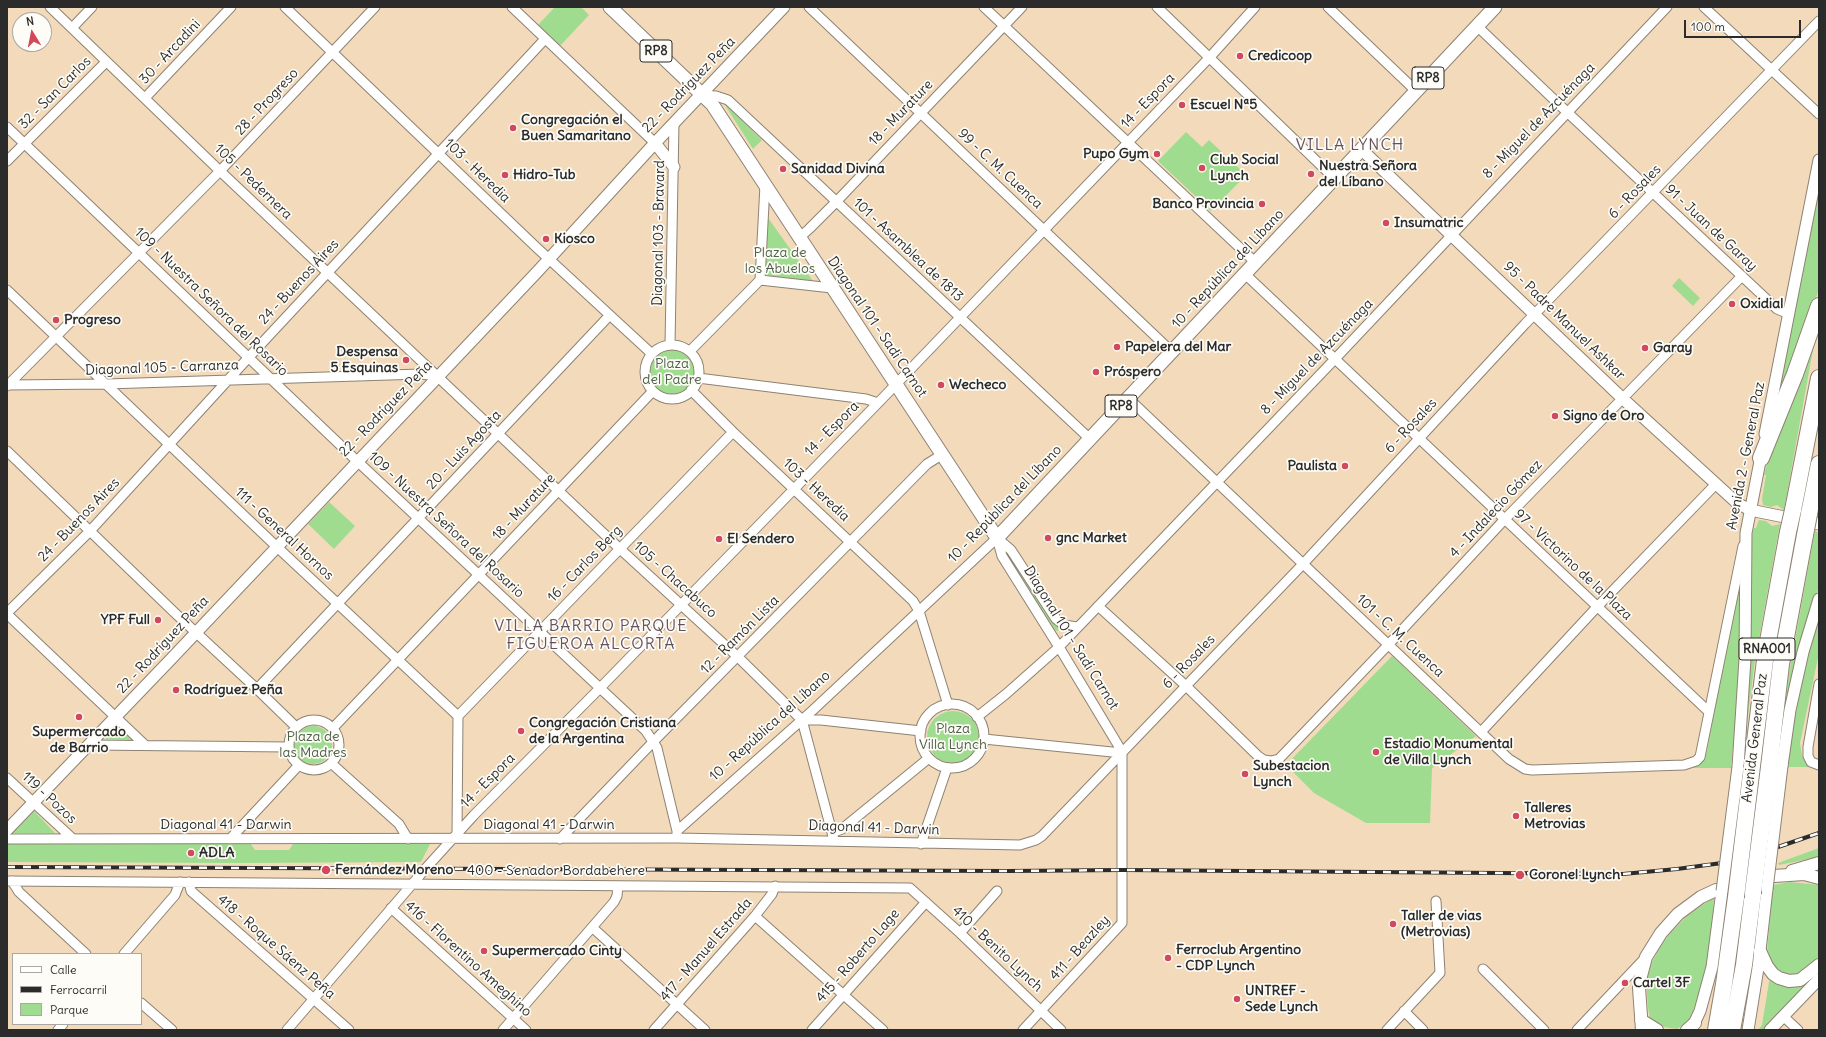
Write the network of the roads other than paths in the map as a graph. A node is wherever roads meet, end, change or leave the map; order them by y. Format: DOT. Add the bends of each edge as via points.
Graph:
graph roads {
  1 [pos="50,7"];
  2 [pos="92,7"];
  3 [pos="231,7"];
  4 [pos="285,7"];
  5 [pos="374,7"];
  6 [pos="512,7"];
  7 [pos="610,7"];
  8 [pos="784,7"];
  9 [pos="809,7"];
  10 [pos="984,7"];
  11 [pos="1022,7"];
  12 [pos="1157,7"];
  13 [pos="1256,7"];
  14 [pos="1328,7"];
  15 [pos="1495,7"];
  16 [pos="1667,7"];
  17 [pos="1704,7"];
  18 [pos="1819,21"];
  19 [pos="1004,26"];
  20 [pos="1477,26"];
  21 [pos="72,28"];
  22 [pos="545,39"];
  23 [pos="332,53"];
  24 [pos="1210,57"];
  25 [pos="106,62"];
  26 [pos="1772,70"];
  27 [pos="1416,91"];
  28 [pos="702,95"];
  29 [pos="145,98"];
  30 [pos="1567,112"];
  31 [pos="920,113"];
  32 [pos="1819,114"];
  33 [pos="674,122"];
  34 [pos="7,128"];
  35 [pos="1129,142"];
  36 [pos="655,143"];
  37 [pos="24,144"];
  38 [pos="1361,149"];
  39 [pos="438,154"];
  40 [pos="1819,160"];
  41 [pos="7,161"];
  42 [pos="674,167"];
  43 [pos="220,171"];
  44 [pos="1334,178"];
  45 [pos="765,185"];
  46 [pos="1653,193"];
  47 [pos="836,202"];
  48 [pos="1043,230"];
  49 [pos="1451,234"];
  50 [pos="799,238"];
  51 [pos="140,252"];
  52 [pos="549,259"];
  53 [pos="1256,263"];
  54 [pos="328,272"];
  55 [pos="1245,274"];
  56 [pos="1742,276"];
  57 [pos="760,280"];
  58 [pos="832,288"];
  59 [pos="7,290"];
  60 [pos="1819,306"];
  61 [pos="1535,314"];
  62 [pos="1789,314"];
  63 [pos="609,316"];
  64 [pos="959,317"];
  65 [pos="56,336"];
  66 [pos="670,345"];
  67 [pos="690,351"];
  68 [pos="1172,352"];
  69 [pos="652,354"];
  70 [pos="249,357"];
  71 [pos="1334,360"];
  72 [pos="438,376"];
  73 [pos="271,378"];
  74 [pos="698,378"];
  75 [pos="1819,378"];
  76 [pos="229,379"];
  77 [pos="106,384"];
  78 [pos="896,384"];
  79 [pos="7,385"];
  80 [pos="691,390"];
  81 [pos="653,391"];
  82 [pos="1128,398"];
  83 [pos="1622,398"];
  84 [pos="878,403"];
  85 [pos="733,432"];
  86 [pos="499,434"];
  87 [pos="1418,438"];
  88 [pos="1090,439"];
  89 [pos="169,444"];
  90 [pos="7,451"];
  91 [pos="943,454"];
  92 [pos="1761,458"];
  93 [pos="357,461"];
  94 [pos="1819,464"];
  95 [pos="1216,481"];
  96 [pos="1819,483"];
  97 [pos="1716,484"];
  98 [pos="794,488"];
  99 [pos="559,491"];
  100 [pos="1812,498"];
  101 [pos="1750,510"];
  102 [pos="419,518"];
  103 [pos="1814,519"];
  104 [pos="1504,520"];
  105 [pos="90,531"];
  106 [pos="1746,533"];
  107 [pos="997,538"];
  108 [pos="851,541"];
  109 [pos="277,547"];
  110 [pos="619,548"];
  111 [pos="1303,564"];
  112 [pos="480,574"];
  113 [pos="1819,599"];
  114 [pos="337,604"];
  115 [pos="681,605"];
  116 [pos="1098,606"];
  117 [pos="1597,607"];
  118 [pos="919,611"];
  119 [pos="7,613"];
  120 [pos="1077,627"];
  121 [pos="197,632"];
  122 [pos="540,632"];
  123 [pos="1389,644"];
  124 [pos="1059,647"];
  125 [pos="738,657"];
  126 [pos="398,660"];
  127 [pos="1819,684"];
  128 [pos="1185,685"];
  129 [pos="600,688"];
  130 [pos="257,689"];
  131 [pos="948,705"];
  132 [pos="1708,711"];
  133 [pos="458,716"];
  134 [pos="116,717"];
  135 [pos="978,717"];
  136 [pos="802,720"];
  137 [pos="296,727"];
  138 [pos="333,728"];
  139 [pos="921,731"];
  140 [pos="1481,732"];
  141 [pos="984,739"];
  142 [pos="654,741"];
  143 [pos="89,745"];
  144 [pos="145,745"];
  145 [pos="289,747"];
  146 [pos="1122,753"];
  147 [pos="1700,756"];
  148 [pos="929,758"];
  149 [pos="331,763"];
  150 [pos="299,765"];
  151 [pos="1819,765"];
  152 [pos="1745,766"];
  153 [pos="1775,766"];
  154 [pos="947,768"];
  155 [pos="7,778"];
  156 [pos="33,803"];
  157 [pos="7,830"];
  158 [pos="677,835"];
  159 [pos="454,837"];
  160 [pos="833,837"];
  161 [pos="72,838"];
  162 [pos="7,839"];
  163 [pos="408,839"];
  164 [pos="560,839"];
  165 [pos="230,840"];
  166 [pos="921,844"];
  167 [pos="1020,845"];
  168 [pos="1819,863"];
  169 [pos="1819,878"];
  170 [pos="10,881"];
  171 [pos="184,882"];
  172 [pos="413,884"];
  173 [pos="618,886"];
  174 [pos="775,886"];
  175 [pos="913,889"];
  176 [pos="997,891"];
  177 [pos="1760,891"];
  178 [pos="1718,896"];
  179 [pos="1436,901"];
  180 [pos="926,902"];
  181 [pos="391,908"];
  182 [pos="755,916"];
  183 [pos="593,928"];
  184 [pos="960,933"];
  185 [pos="1760,951"];
  186 [pos="85,953"];
  187 [pos="125,953"];
  188 [pos="1646,957"];
  189 [pos="1819,964"];
  190 [pos="1484,970"];
  191 [pos="1819,979"];
  192 [pos="843,995"];
  193 [pos="315,999"];
  194 [pos="142,1004"];
  195 [pos="676,1004"];
  196 [pos="1042,1010"];
  197 [pos="1404,1011"];
  198 [pos="1783,1016"];
  199 [pos="513,1019"];
  200 [pos="1642,1025"];
  201 [pos="1691,1028"];
  202 [pos="172,1030"];
  203 [pos="287,1030"];
  204 [pos="350,1030"];
  205 [pos="503,1030"];
  206 [pos="526,1030"];
  207 [pos="654,1030"];
  208 [pos="705,1030"];
  209 [pos="812,1030"];
  210 [pos="883,1030"];
  211 [pos="1023,1030"];
  212 [pos="1061,1030"];
  213 [pos="1387,1030"];
  214 [pos="1423,1030"];
  215 [pos="1544,1030"];
  216 [pos="1577,1030"];
  217 [pos="1657,1030"];
  218 [pos="1716,1030"];
  219 [pos="1732,1030"];
  220 [pos="1748,1030"];
  221 [pos="1770,1030"];
  222 [pos="1798,1030"];
  1 -- 21 [label="street, 105 - Pedernera"];
  2 -- 21 [label="street"];
  3 -- 29 [label="street, 30 - Arcadini"];
  4 -- 23 [label="street, 103 - Heredia"];
  5 -- 23 [label="street, 28 - Progreso"];
  6 -- 22 [label="street"];
  7 -- 28 [label="main road, RP8"];
  8 -- 28 [label="street, 22 - Rodríguez Peña"];
  9 -- 31 [label="street, 99 - C. M. Cuenca"];
  10 -- 19 [label="street"];
  11 -- 19 [label="street, 18 - Murature"];
  12 -- 24 [label="street"];
  13 -- 24 [label="street, 14 - Espora"];
  14 -- 27 [label="street"];
  15 -- 20 [label="main road, RP8"];
  16 -- 30 [label="street, 8 - Miguel de Azcuénaga"];
  17 -- 26 [label="street"];
  18 -- 26 [label="street, 6 - Rosales"];
  19 -- 31 [label="street, 18 - Murature"];
  19 -- 35 [label="street"];
  20 -- 27 [label="main road, RP8"];
  20 -- 30 [label="street, 91 - Juan de Garay"];
  21 -- 25 [label="street, 105 - Pedernera"];
  22 -- 36 [label="street"];
  22 -- 39 [label="street, 24 - Buenos Aires"];
  23 -- 39 [label="street, 103 - Heredia"];
  23 -- 43 [label="street, 28 - Progreso"];
  24 -- 35 [label="street, 14 - Espora"];
  24 -- 44 [label="street"];
  25 -- 29 [label="street, 105 - Pedernera"];
  25 -- 37 [label="street, 32 - San Carlos"];
  26 -- 32 [label="street"];
  26 -- 46 [label="street, 6 - Rosales"];
  27 -- 38 [label="main road, RP8"];
  28 -- 33 [label="street, 22 - Rodríguez Peña"];
  28 -- 45 [label="main road, Diagonal 101 - Sadi Carnot / RP8" via="717,111"];
  28 -- 47 [label="street, 101 - Asamblea de 1813" via="728,100"];
  29 -- 43 [label="street, 105 - Pedernera"];
  30 -- 46 [label="street, 91 - Juan de Garay"];
  30 -- 49 [label="street, 8 - Miguel de Azcuénaga"];
  31 -- 47 [label="street, 18 - Murature"];
  31 -- 48 [label="street, 99 - C. M. Cuenca"];
  33 -- 36 [label="street, 22 - Rodríguez Peña"];
  33 -- 42 [label="street, Diagonal 103 - Bravard"];
  34 -- 37 [label="street, 109 - Nuestra Señora del Rosario"];
  35 -- 48 [label="street, 14 - Espora"];
  35 -- 53 [label="street"];
  36 -- 42 [label="street"];
  36 -- 52 [label="street, 22 - Rodríguez Peña"];
  37 -- 41 [label="street, 32 - San Carlos"];
  37 -- 51 [label="street, 109 - Nuestra Señora del Rosario"];
  38 -- 44 [label="main road, RP8"];
  38 -- 49 [label="street, 95 - Padre Manuel Ashkar"];
  39 -- 52 [label="street, 103 - Heredia"];
  39 -- 54 [label="street, 24 - Buenos Aires"];
  40 -- 62 [label="street, Avenida 2 - General Paz"];
  42 -- 66 [label="street, Diagonal 103 - Bravard"];
  43 -- 51 [label="street, 28 - Progreso"];
  43 -- 54 [label="street, 105 - Pedernera"];
  44 -- 53 [label="main road, 10 - República del Líbano / RP8"];
  45 -- 50 [label="main road, Diagonal 101 - Sadi Carnot / RP8"];
  45 -- 57 [label="street"];
  46 -- 56 [label="street, 91 - Juan de Garay"];
  46 -- 61 [label="street, 6 - Rosales"];
  47 -- 50 [label="street, 18 - Murature"];
  47 -- 64 [label="street, 101 - Asamblea de 1813"];
  48 -- 64 [label="street, 14 - Espora"];
  48 -- 68 [label="street, 99 - C. M. Cuenca"];
  49 -- 61 [label="street, 95 - Padre Manuel Ashkar"];
  49 -- 71 [label="street, 8 - Miguel de Azcuénaga"];
  50 -- 58 [label="main road, Diagonal 101 - Sadi Carnot / RP8"];
  51 -- 65 [label="street, 28 - Progreso"];
  51 -- 70 [label="street, 109 - Nuestra Señora del Rosario"];
  52 -- 63 [label="street, 103 - Heredia"];
  52 -- 72 [label="street, 22 - Rodríguez Peña"];
  53 -- 55 [label="main road, 10 - República del Líbano / RP8"];
  54 -- 70 [label="street, 24 - Buenos Aires"];
  54 -- 72 [label="street, 105 - Pedernera"];
  55 -- 68 [label="main road, 10 - República del Líbano / RP8"];
  55 -- 71 [label="street, 97 - Victorino de la Plaza"];
  56 -- 62 [label="street, 91 - Juan de Garay" via="1777,309"];
  56 -- 83 [label="street, 4 - Indalecio Gómez"];
  57 -- 58 [label="street"];
  57 -- 67 [label="street"];
  58 -- 78 [label="main road, Diagonal 101 - Sadi Carnot / RP8"];
  59 -- 65 [label="street, 111 - General Hornos"];
  60 -- 92 [label="highway"];
  61 -- 83 [label="street, 95 - Padre Manuel Ashkar"];
  61 -- 87 [label="street, 6 - Rosales"];
  62 -- 92 [label="street, Avenida 2 - General Paz"];
  63 -- 69 [label="street, 103 - Heredia"];
  63 -- 86 [label="street, 20 - Luis Agosta"];
  64 -- 78 [label="street, 14 - Espora"];
  64 -- 88 [label="street, 101 - Asamblea de 1813"];
  65 -- 77 [label="street, 111 - General Hornos"];
  65 -- 79 [label="street, 28 - Progreso"];
  66 -- 67 [label="street" via="677,345"];
  66 -- 69 [label="street" via="660,347"];
  67 -- 74 [label="street" via="698,363"];
  68 -- 82 [label="main road, 10 - República del Líbano / RP8"];
  69 -- 81 [label="street" via="645,368 645,376"];
  70 -- 73 [label="street, 109 - Nuestra Señora del Rosario"];
  70 -- 76 [label="street, 24 - Buenos Aires"];
  71 -- 87 [label="street, 97 - Victorino de la Plaza"];
  71 -- 95 [label="street, 8 - Miguel de Azcuénaga"];
  72 -- 73 [label="street, Diagonal 105 - Carranza" via="421,374"];
  72 -- 86 [label="street, 105 - Chacabuco"];
  72 -- 93 [label="street, 22 - Rodríguez Peña"];
  73 -- 76 [label="street, Diagonal 105 - Carranza"];
  73 -- 93 [label="street, 109 - Nuestra Señora del Rosario"];
  74 -- 80 [label="street"];
  74 -- 84 [label="street" via="866,399"];
  75 -- 152 [label="highway, Avenida General Paz / RNA001, bridge"];
  76 -- 77 [label="street, Diagonal 105 - Carranza"];
  76 -- 89 [label="street, 24 - Buenos Aires"];
  77 -- 79 [label="street, Diagonal 105 - Carranza"];
  77 -- 89 [label="street, 111 - General Hornos"];
  78 -- 84 [label="street, 14 - Espora"];
  78 -- 91 [label="main road, Diagonal 101 - Sadi Carnot / RP8"];
  80 -- 81 [label="street" via="676,398 660,396"];
  80 -- 85 [label="street, 103 - Heredia"];
  81 -- 99 [label="street, 18 - Murature"];
  82 -- 88 [label="main road, 10 - República del Líbano / RP8"];
  82 -- 95 [label="street, 101 - C. M. Cuenca"];
  83 -- 97 [label="street, 95 - Padre Manuel Ashkar"];
  83 -- 104 [label="street, 4 - Indalecio Gómez"];
  84 -- 98 [label="street, 14 - Espora"];
  85 -- 98 [label="street, 103 - Heredia"];
  85 -- 110 [label="street, 16 - Carlos Berg"];
  86 -- 99 [label="street, 105 - Chacabuco"];
  86 -- 102 [label="street, 20 - Luis Agosta"];
  87 -- 104 [label="street, 97 - Victorino de la Plaza"];
  87 -- 111 [label="street, 6 - Rosales"];
  88 -- 107 [label="main road, 10 - República del Líbano / RP8"];
  89 -- 105 [label="street, 24 - Buenos Aires"];
  89 -- 109 [label="street, 111 - General Hornos"];
  90 -- 105 [label="street"];
  91 -- 107 [label="main road, Diagonal 101 - Sadi Carnot / RP8"];
  91 -- 108 [label="street, 12 - Ramón Lista" via="927,464"];
  92 -- 101 [label="street, Avenida 2 - General Paz"];
  93 -- 102 [label="street, 109 - Nuestra Señora del Rosario"];
  93 -- 109 [label="street, 22 - Rodríguez Peña"];
  94 -- 100 [label="highway, Avenida General Paz / RNA001"];
  95 -- 111 [label="street, 101 - C. M. Cuenca"];
  95 -- 116 [label="street, 8 - Miguel de Azcuénaga"];
  96 -- 100 [label="highway"];
  97 -- 101 [label="street, 95 - Padre Manuel Ashkar" via="1737,503"];
  97 -- 117 [label="street"];
  98 -- 108 [label="street, 103 - Heredia"];
  98 -- 115 [label="street, 14 - Espora"];
  99 -- 110 [label="street, 105 - Chacabuco"];
  99 -- 112 [label="street, 18 - Murature"];
  100 -- 103 [label="highway, Avenida General Paz / RNA001"];
  101 -- 103 [label="street"];
  101 -- 106 [label="street, Avenida 2 - General Paz"];
  102 -- 112 [label="street, 109 - Nuestra Señora del Rosario"];
  102 -- 114 [label="street, 20 - Luis Agosta"];
  103 -- 153 [label="highway, Avenida General Paz / RNA001, bridge" via="1805,535 1781,664"];
  104 -- 117 [label="street, 97 - Victorino de la Plaza"];
  104 -- 123 [label="street, 4 - Indalecio Gómez"];
  105 -- 119 [label="street, 24 - Buenos Aires"];
  105 -- 121 [label="street"];
  106 -- 132 [label="street, Avenida 2 - General Paz"];
  106 -- 152 [label="street, Avenida General Paz"];
  107 -- 118 [label="street, 10 - República del Líbano"];
  107 -- 120 [label="street, Diagonal 101 - Sadi Carnot" via="1012,550 1056,619 1064,625"];
  107 -- 124 [label="street, Diagonal 101 - Sadi Carnot" via="1002,556"];
  108 -- 118 [label="street, 103 - Heredia" via="913,601"];
  108 -- 125 [label="street, 12 - Ramón Lista"];
  109 -- 114 [label="street, 111 - General Hornos"];
  109 -- 121 [label="street, 22 - Rodríguez Peña"];
  110 -- 115 [label="street, 105 - Chacabuco"];
  110 -- 122 [label="street, 16 - Carlos Berg"];
  111 -- 123 [label="street, 101 - C. M. Cuenca"];
  111 -- 128 [label="street, 6 - Rosales"];
  112 -- 122 [label="street, 109 - Nuestra Señora del Rosario"];
  112 -- 126 [label="street, 18 - Murature"];
  113 -- 153 [label="street, Avenida General Paz"];
  114 -- 126 [label="street, 111 - General Hornos"];
  114 -- 130 [label="street, 20 - Luis Agosta"];
  115 -- 125 [label="street, 105 - Chacabuco"];
  115 -- 129 [label="street, 14 - Espora"];
  116 -- 120 [label="street, 8 - Miguel de Azcuénaga"];
  116 -- 128 [label="street"];
  117 -- 132 [label="street, 97 - Victorino de la Plaza"];
  117 -- 140 [label="street"];
  118 -- 131 [label="street"];
  118 -- 136 [label="street, 10 - República del Líbano"];
  119 -- 134 [label="street"];
  120 -- 124 [label="street, 8 - Miguel de Azcuénaga"];
  121 -- 130 [label="street"];
  121 -- 134 [label="street, 22 - Rodríguez Peña"];
  122 -- 129 [label="street, 109 - Nuestra Señora del Rosario"];
  122 -- 133 [label="street, 16 - Carlos Berg"];
  123 -- 128 [label="street, 4 - Indalecio Gómez" via="1279,759 1271,761 1258,756"];
  123 -- 140 [label="street, 101 - C. M. Cuenca"];
  124 -- 135 [label="street, 8 - Miguel de Azcuénaga"];
  124 -- 146 [label="street, Diagonal 101 - Sadi Carnot"];
  125 -- 136 [label="street, 105 - Chacabuco"];
  125 -- 142 [label="street, 12 - Ramón Lista"];
  126 -- 133 [label="street, 111 - General Hornos"];
  126 -- 138 [label="street, 18 - Murature"];
  127 -- 151 [label="street" via="1808,747 1811,762"];
  128 -- 146 [label="street, 6 - Rosales"];
  129 -- 142 [label="street, 109 - Nuestra Señora del Rosario"];
  129 -- 159 [label="street, 14 - Espora"];
  130 -- 137 [label="street"];
  131 -- 135 [label="street" via="962,706"];
  131 -- 139 [label="street" via="928,716"];
  132 -- 147 [label="street, Avenida 2 - General Paz"];
  133 -- 159 [label="street"];
  134 -- 143 [label="street, 22 - Rodríguez Peña"];
  134 -- 144 [label="street"];
  135 -- 141 [label="street"];
  136 -- 139 [label="street"];
  136 -- 158 [label="street, 10 - República del Líbano"];
  136 -- 160 [label="street"];
  137 -- 138 [label="street" via="310,720 318,720"];
  137 -- 145 [label="street" via="291,734"];
  138 -- 149 [label="street" via="339,741 339,749"];
  139 -- 148 [label="street" via="923,749"];
  140 -- 147 [label="street, 101 - C. M. Cuenca" via="1518,765 1532,770 1684,765 1696,761"];
  141 -- 146 [label="street"];
  141 -- 154 [label="street" via="981,750 972,762 958,768"];
  142 -- 158 [label="street, 109 - Nuestra Señora del Rosario"];
  142 -- 164 [label="street, 12 - Ramón Lista"];
  143 -- 144 [label="street"];
  143 -- 156 [label="street, 22 - Rodríguez Peña"];
  144 -- 145 [label="street"];
  145 -- 150 [label="street"];
  146 -- 167 [label="street, 6 - Rosales" via="1042,836"];
  146 -- 196 [label="street, 411 - Beazley" via="1123,918 1120,927"];
  148 -- 154 [label="street"];
  148 -- 160 [label="street"];
  149 -- 150 [label="street" via="311,770"];
  149 -- 163 [label="street" via="399,824"];
  150 -- 165 [label="street"];
  152 -- 178 [label="street, Avenida General Paz, bridge"];
  152 -- 218 [label="highway, Avenida General Paz / RNA001, bridge" via="1736,897"];
  153 -- 177 [label="highway, Avenida General Paz / RNA001, bridge"];
  154 -- 166 [label="street"];
  155 -- 156 [label="street, 119 - Pozos"];
  156 -- 157 [label="street, 22 - Rodríguez Peña"];
  156 -- 161 [label="street, 119 - Pozos"];
  158 -- 160 [label="street, Diagonal 41 - Darwin"];
  158 -- 164 [label="street, Diagonal 41 - Darwin"];
  159 -- 163 [label="street, Diagonal 41 - Darwin"];
  159 -- 164 [label="street, Diagonal 41 - Darwin"];
  159 -- 172 [label="street, 14 - Espora"];
  160 -- 166 [label="street, Diagonal 41 - Darwin"];
  161 -- 162 [label="street, Diagonal 41 - Darwin"];
  161 -- 165 [label="street, Diagonal 41 - Darwin"];
  163 -- 165 [label="street, Diagonal 41 - Darwin"];
  166 -- 167 [label="street, Diagonal 41 - Darwin"];
  168 -- 169 [label="main road" via="1779,875 1804,874"];
  170 -- 171 [label="street, 400 - Senador Bordabehere"];
  170 -- 186 [label="street" via="18,892"];
  171 -- 172 [label="street, 400 - Senador Bordabehere"];
  171 -- 187 [label="street"];
  171 -- 193 [label="street, 418 - Roque Sáenz Peña" via="191,891"];
  172 -- 173 [label="street, 400 - Senador Bordabehere"];
  172 -- 181 [label="street, 14 - Espora"];
  173 -- 174 [label="street, 400 - Senador Bordabehere"];
  173 -- 183 [label="street" via="614,902"];
  174 -- 175 [label="street, 400 - Senador Bordabehere"];
  174 -- 182 [label="street, 417 - Manuel Estrada"];
  175 -- 180 [label="street, 410 - Benito Lynch"];
  176 -- 184 [label="street"];
  177 -- 185 [label="street, Avenida General Paz"];
  177 -- 219 [label="highway, Avenida General Paz / RNA001"];
  178 -- 188 [label="main road" via="1701,897 1678,914 1660,934"];
  178 -- 201 [label="street, Avenida General Paz" via="1712,967 1704,999"];
  179 -- 197 [label="street" via="1440,973"];
  180 -- 184 [label="street, 410 - Benito Lynch"];
  180 -- 192 [label="street, 415 - Roberto Lage"];
  181 -- 193 [label="street, 14 - Espora"];
  181 -- 199 [label="street, 416 - Florentino Ameghino"];
  182 -- 192 [label="street"];
  182 -- 195 [label="street, 417 - Manuel Estrada"];
  183 -- 195 [label="street"];
  183 -- 199 [label="street"];
  184 -- 196 [label="street, 410 - Benito Lynch"];
  185 -- 189 [label="main road" via="1773,974 1789,981 1800,980"];
  185 -- 220 [label="street, Avenida General Paz"];
  188 -- 200 [label="main road" via="1639,988"];
  188 -- 216 [label="street"];
  190 -- 215 [label="street"];
  191 -- 198 [label="street"];
  192 -- 209 [label="street, 415 - Roberto Lage"];
  192 -- 210 [label="street"];
  193 -- 203 [label="street, 14 - Espora"];
  193 -- 204 [label="street, 418 - Roque Sáenz Peña"];
  194 -- 202 [label="street"];
  195 -- 207 [label="street, 417 - Manuel Estrada"];
  195 -- 208 [label="street"];
  196 -- 211 [label="street, 411 - Beazley"];
  196 -- 212 [label="street, 410 - Benito Lynch"];
  197 -- 213 [label="street"];
  197 -- 214 [label="street"];
  198 -- 221 [label="street"];
  198 -- 222 [label="street"];
  199 -- 205 [label="street"];
  199 -- 206 [label="street, 416 - Florentino Ameghino"];
  200 -- 217 [label="main road"];
}
